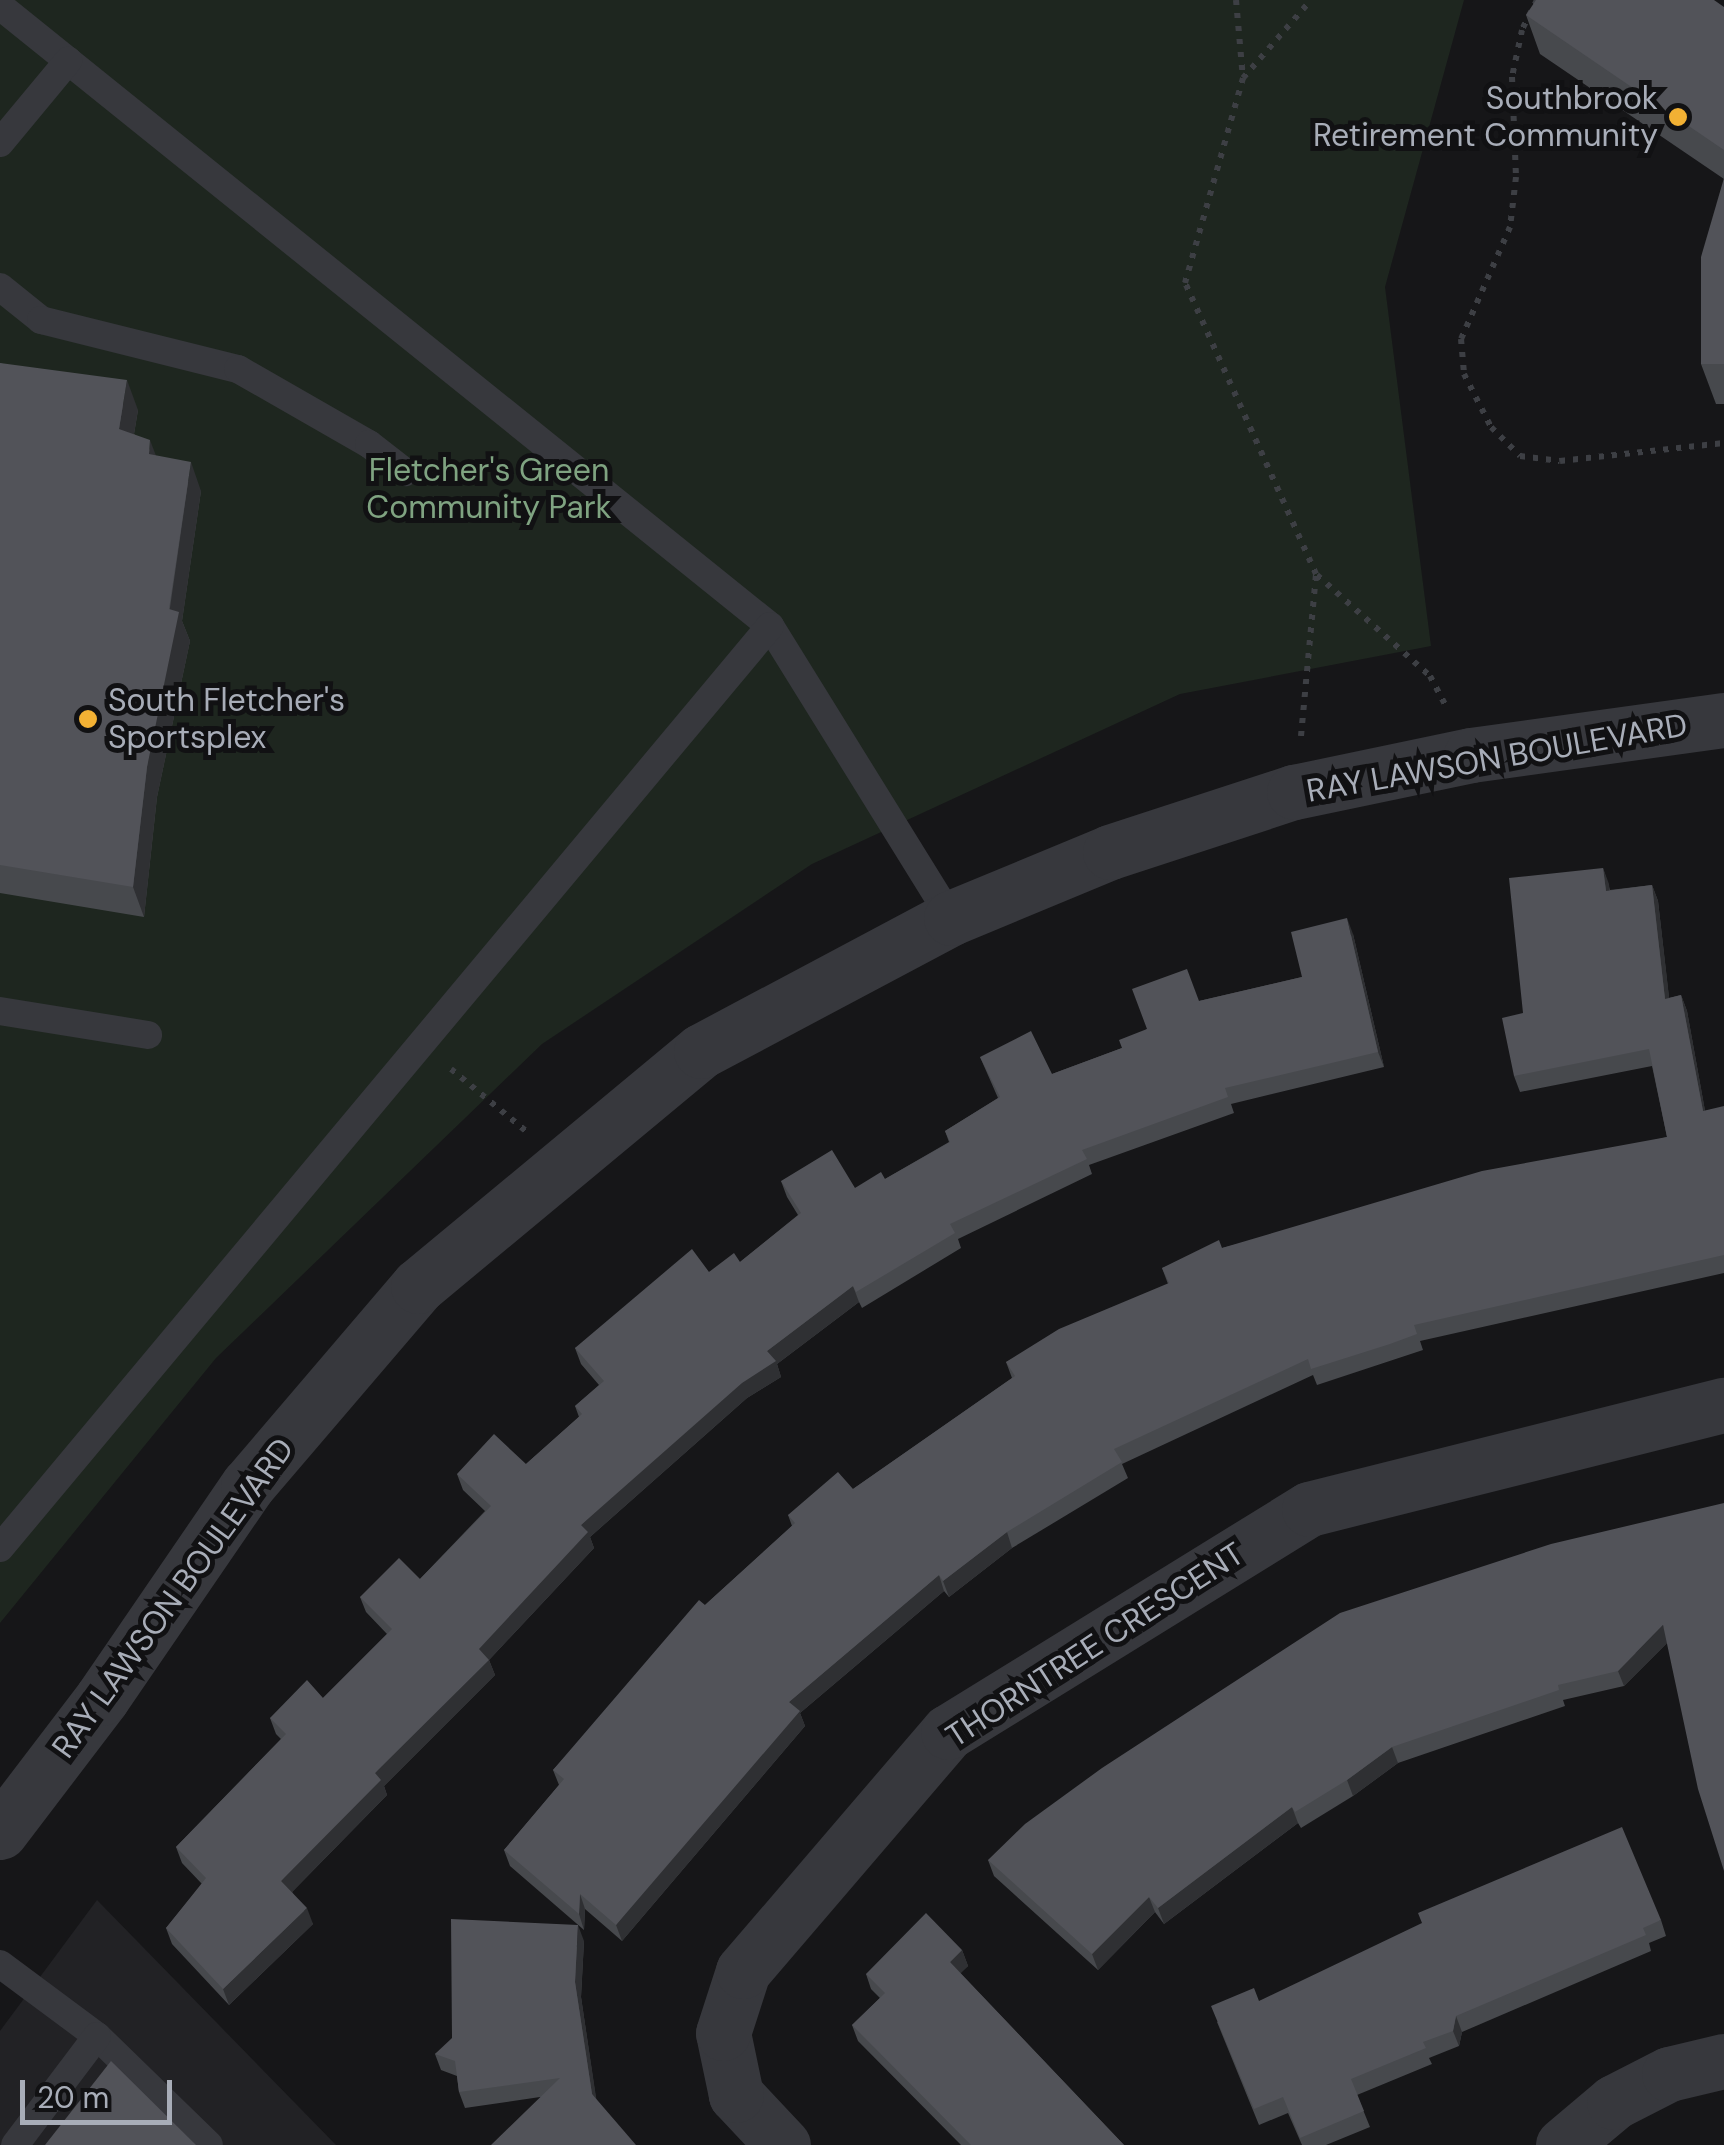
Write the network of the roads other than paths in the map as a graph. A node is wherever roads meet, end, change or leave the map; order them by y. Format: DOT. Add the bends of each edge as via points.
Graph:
graph roads {
  1 [pos="0,6"];
  2 [pos="68,61"];
  3 [pos="0,144"];
  4 [pos="0,287"];
  5 [pos="404,472"];
  6 [pos="770,626"];
  7 [pos="1724,720"];
  8 [pos="951,918"];
  9 [pos="0,1011"];
  10 [pos="148,1035"];
  11 [pos="1724,1405"];
  12 [pos="0,1548"];
  13 [pos="0,1832"];
  14 [pos="0,1964"];
  15 [pos="97,2036"];
  16 [pos="1724,2061"];
  17 [pos="14,2145"];
  18 [pos="208,2145"];
  19 [pos="783,2145"];
  20 [pos="1564,2145"];
  1 -- 2 [label="lane"];
  2 -- 3 [label="lane"];
  2 -- 6 [label="lane"];
  4 -- 5 [label="lane" via="41,320 238,369 369,444"];
  6 -- 8 [label="lane"];
  6 -- 12 [label="lane"];
  7 -- 8 [label="street, RAY LAWSON BOULEVARD" via="1471,755 1294,792 1110,852"];
  8 -- 13 [label="street, RAY LAWSON BOULEVARD" via="701,1051 418,1286 248,1485 102,1698"];
  9 -- 10 [label="lane"];
  11 -- 19 [label="street, THORNTREE CRESCENT" via="1309,1509 948,1732 743,1972 722,2033 736,2095"];
  14 -- 15 [label="lane"];
  15 -- 17 [label="lane"];
  15 -- 18 [label="lane"];
  16 -- 20 [label="street" via="1669,2074 1614,2102"];
}
